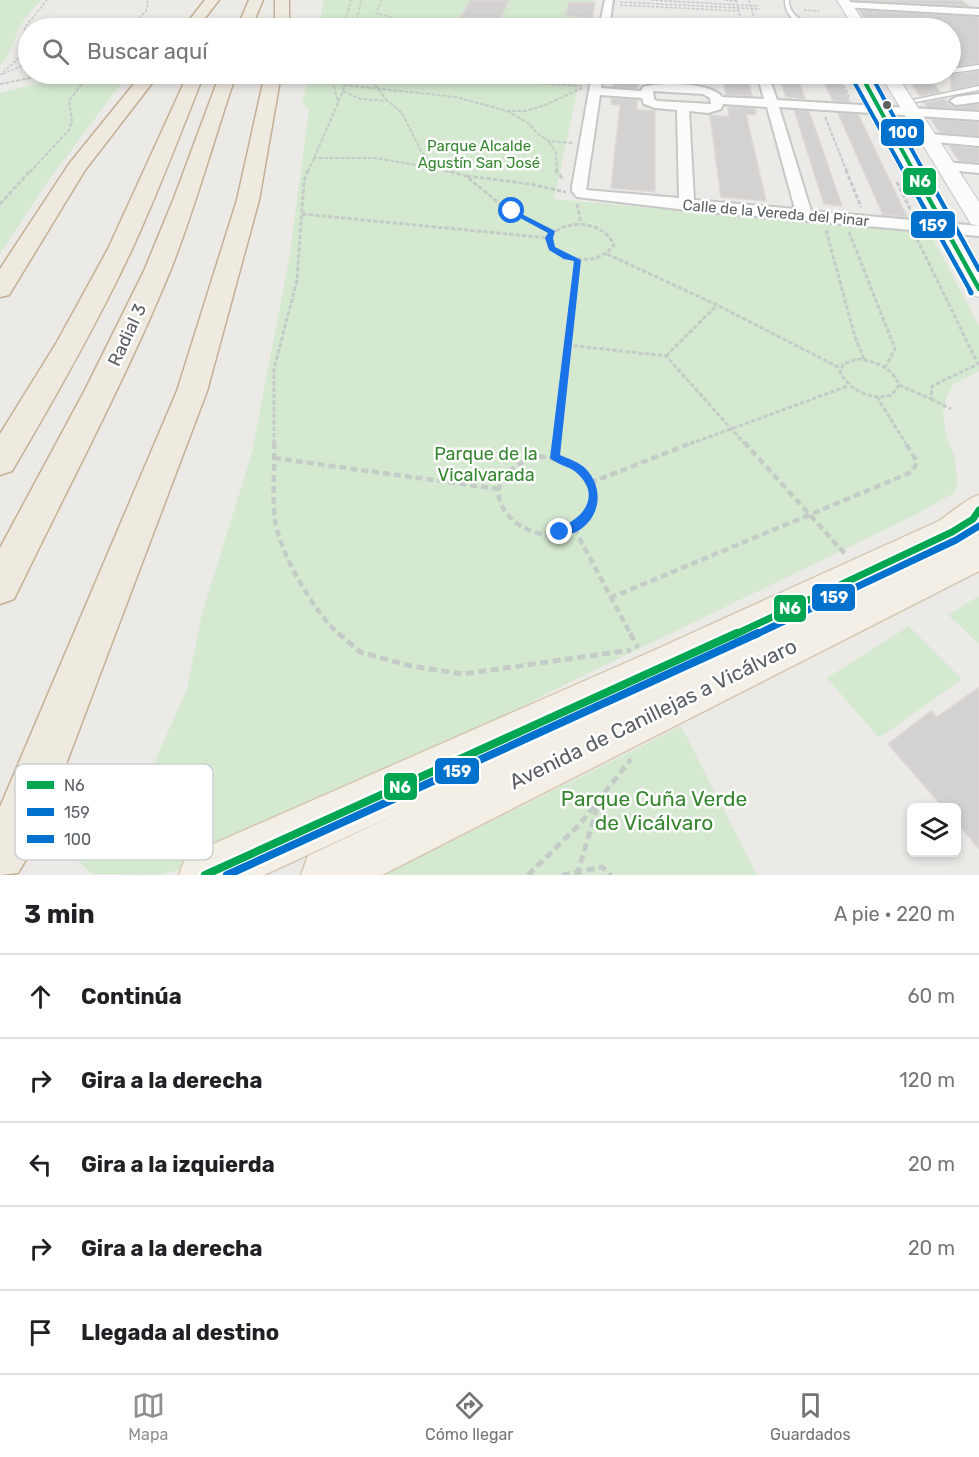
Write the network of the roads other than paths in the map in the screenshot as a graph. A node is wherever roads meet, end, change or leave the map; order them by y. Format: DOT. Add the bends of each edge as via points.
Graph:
graph roads {
  1 [pos="212,0"];
  2 [pos="255,0"];
  3 [pos="282,0"];
  4 [pos="787,0"];
  5 [pos="914,0"];
  6 [pos="970,0"];
  7 [pos="613,2"];
  8 [pos="844,3"];
  9 [pos="979,3"];
  10 [pos="935,10"];
  11 [pos="979,12"];
  12 [pos="198,18"];
  13 [pos="248,18"];
  14 [pos="282,18"];
  15 [pos="607,18"];
  16 [pos="796,18"];
  17 [pos="858,18"];
  18 [pos="979,67"];
  19 [pos="961,70"];
  20 [pos="142,84"];
  21 [pos="192,84"];
  22 [pos="225,84"];
  23 [pos="271,84"];
  24 [pos="595,84"];
  25 [pos="682,84"];
  26 [pos="766,84"];
  27 [pos="847,84"];
  28 [pos="901,84"];
  29 [pos="979,88"];
  30 [pos="682,89"];
  31 [pos="594,91"];
  32 [pos="646,95"];
  33 [pos="979,98"];
  34 [pos="717,100"];
  35 [pos="956,101"];
  36 [pos="773,104"];
  37 [pos="914,106"];
  38 [pos="683,107"];
  39 [pos="880,111"];
  40 [pos="979,116"];
  41 [pos="928,138"];
  42 [pos="979,142"];
  43 [pos="945,166"];
  44 [pos="979,169"];
  45 [pos="687,205"];
  46 [pos="805,216"];
  47 [pos="979,219"];
  48 [pos="945,229"];
  49 [pos="979,231"];
  50 [pos="0,289"];
  51 [pos="979,289"];
  52 [pos="0,462"];
  53 [pos="979,510"];
  54 [pos="979,552"];
  55 [pos="0,585"];
  56 [pos="43,764"];
  57 [pos="15,830"];
  58 [pos="0,855"];
  59 [pos="205,875"];
  60 [pos="327,875"];
  1 -- 12 [label="highway"];
  2 -- 13 [label="highway"];
  3 -- 14 [label="highway"];
  4 -- 16 [label="lane" via="787,8"];
  5 -- 10 [label="street"];
  6 -- 9 [label="street"];
  7 -- 15 [label="street"];
  8 -- 10 [label="street"];
  8 -- 17 [label="main road"];
  10 -- 11 [label="street"];
  18 -- 19 [label="lane"];
  20 -- 50 [label="highway" via="76,168"];
  21 -- 52 [label="highway" via="106,276 42,396"];
  22 -- 55 [label="highway, Radial 3" via="157,269 96,400"];
  23 -- 56 [label="highway" via="248,200 192,391"];
  24 -- 31 [label="street"];
  25 -- 30 [label="street"];
  26 -- 36 [label="street"];
  27 -- 39 [label="main road"];
  28 -- 37 [label="main road"];
  29 -- 37 [label="lane"];
  30 -- 32 [label="street" via="651,88"];
  30 -- 34 [label="street" via="712,93"];
  31 -- 32 [label="street"];
  31 -- 45 [label="street, Calle de la Vereda del Pinar" via="573,192"];
  32 -- 38 [label="street" via="655,105"];
  33 -- 35 [label="street"];
  34 -- 36 [label="street"];
  34 -- 38 [label="street" via="714,108"];
  36 -- 39 [label="street"];
  36 -- 46 [label="street"];
  37 -- 39 [label="street"];
  37 -- 40 [label="street"];
  37 -- 41 [label="main road"];
  38 -- 45 [label="street"];
  39 -- 48 [label="main road"];
  41 -- 42 [label="street"];
  41 -- 43 [label="main road"];
  43 -- 44 [label="street"];
  43 -- 47 [label="main road"];
  45 -- 46 [label="street, Calle de la Vereda del Pinar"];
  46 -- 48 [label="street, Calle de la Vereda del Pinar"];
  48 -- 49 [label="street, Calle de la Vereda del Pinar"];
  48 -- 51 [label="main road"];
  53 -- 59 [label="main road, Avenida de Canillejas a Vicálvaro" via="973,519 952,532 661,669"];
  54 -- 60 [label="main road, Avenida de Canillejas a Vicálvaro"];
  57 -- 58 [label="highway"];
}
